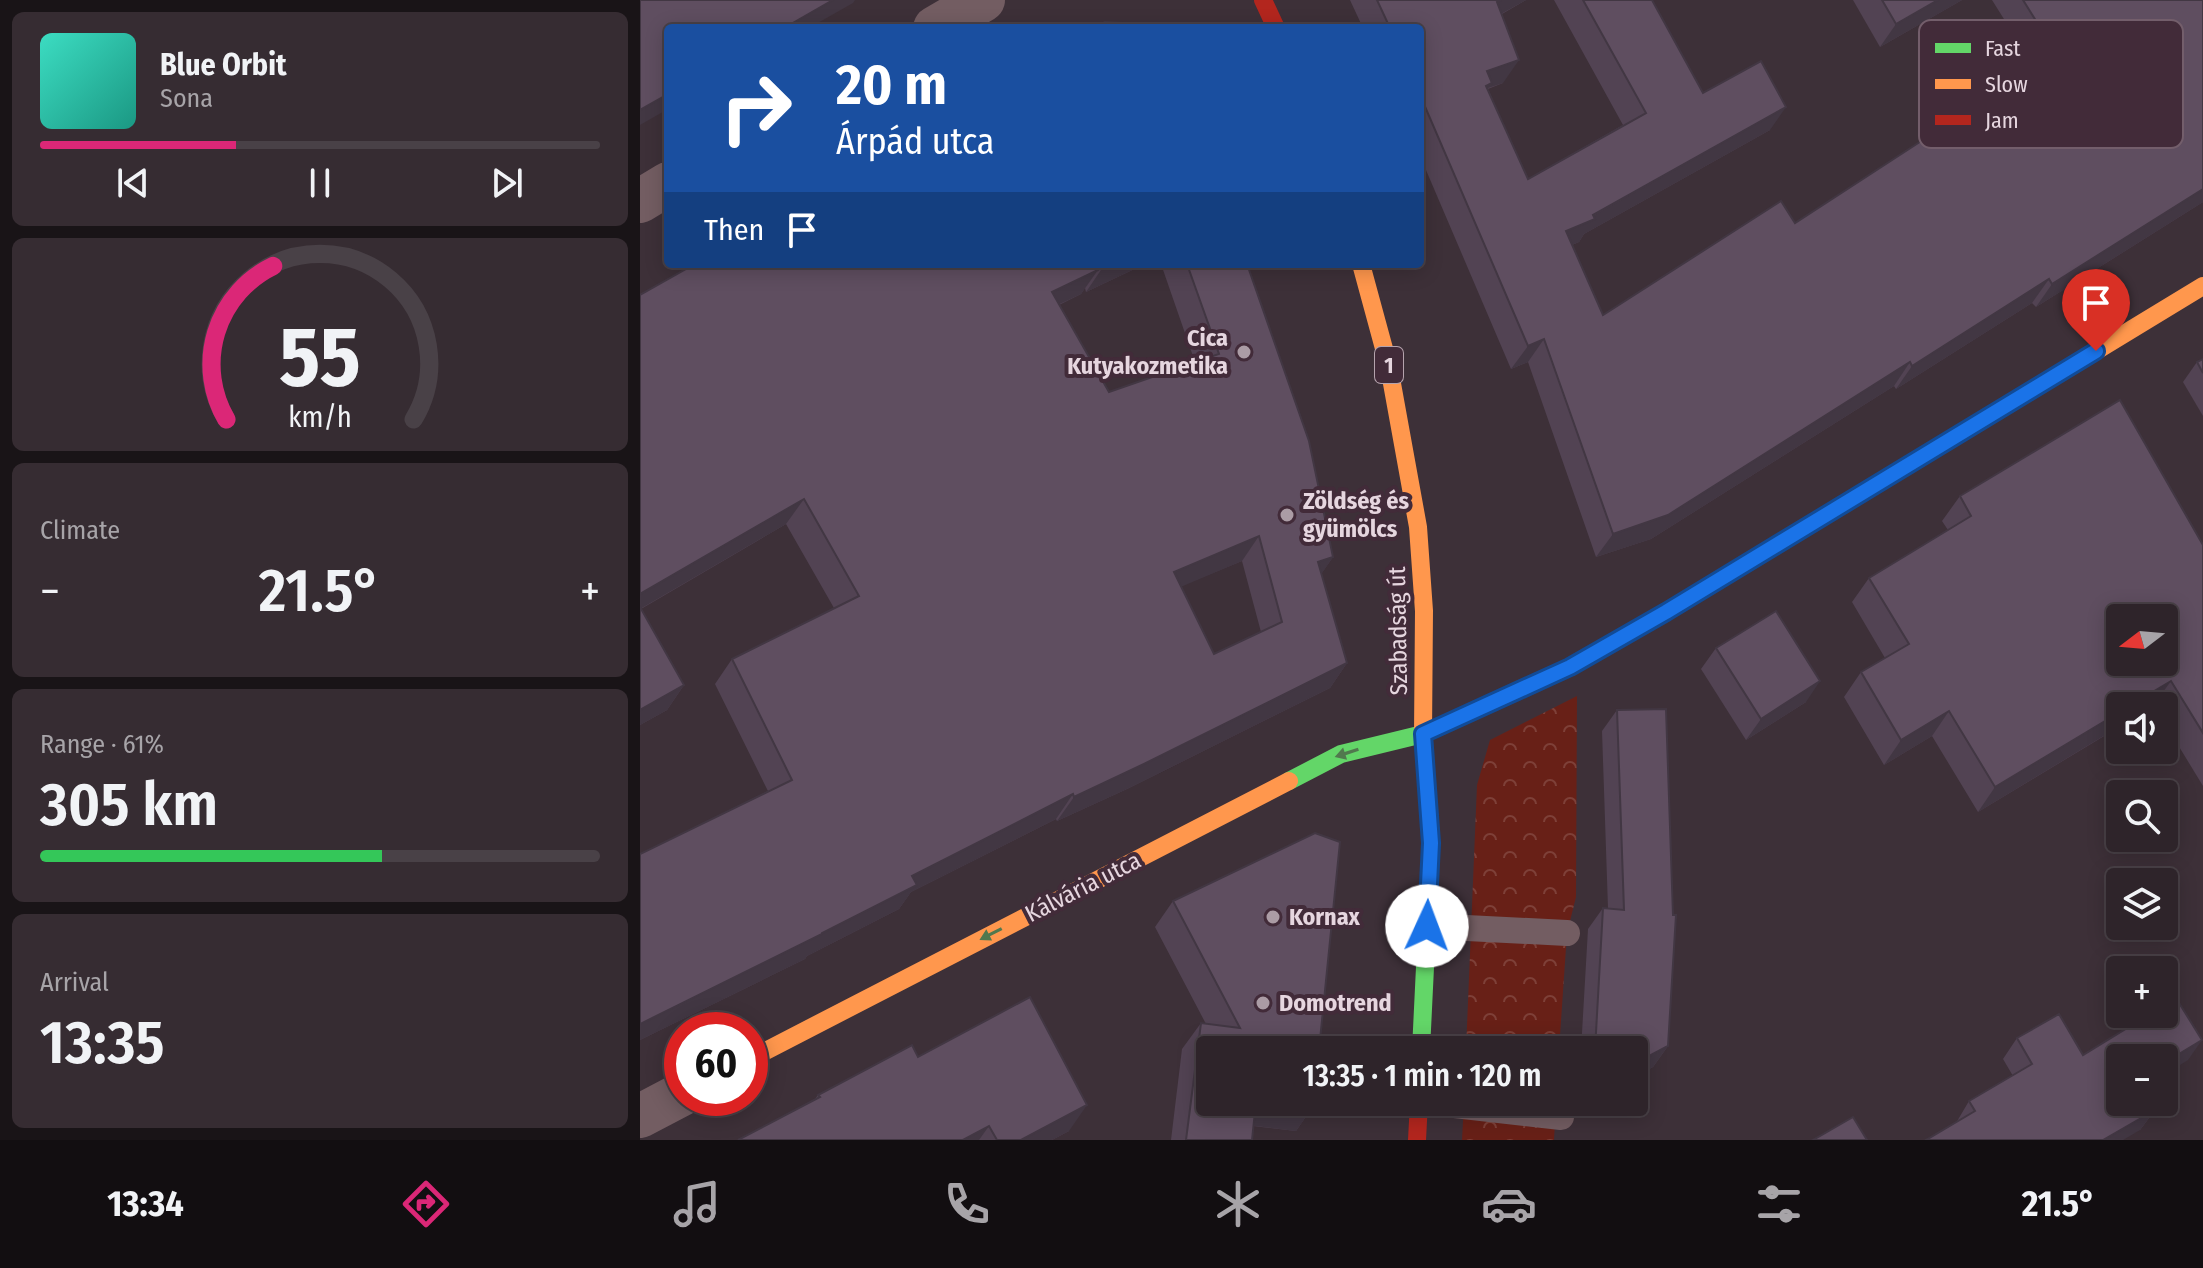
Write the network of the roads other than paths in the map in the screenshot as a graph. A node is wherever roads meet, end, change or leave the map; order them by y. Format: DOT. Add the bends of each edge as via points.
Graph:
graph roads {
  1 [pos="983,0"];
  2 [pos="1263,0"];
  3 [pos="942,24"];
  4 [pos="1274,24"];
  5 [pos="664,186"];
  6 [pos="640,201"];
  7 [pos="1362,268"];
  8 [pos="2203,286"];
  9 [pos="1423,734"];
  10 [pos="1427,926"];
  11 [pos="1567,933"];
  12 [pos="1422,1036"];
  13 [pos="768,1050"];
  14 [pos="664,1103"];
  15 [pos="640,1116"];
  16 [pos="1418,1116"];
  17 [pos="1552,1116"];
  18 [pos="1561,1117"];
  19 [pos="1417,1140"];
  1 -- 3 [label="street"];
  2 -- 4 [label="street"];
  5 -- 6 [label="street"];
  7 -- 9 [label="street, Szabadság út / 1" via="1389,367 1418,527"];
  8 -- 9 [label="street, Kálvária utca" via="1666,612 1570,667"];
  9 -- 10 [label="street, Szabadság út / 1" via="1431,843"];
  9 -- 13 [label="street, Kálvária utca, one-way" via="1341,754"];
  10 -- 11 [label="lane"];
  10 -- 12 [label="street, Szabadság út / 1"];
  14 -- 15 [label="street"];
  16 -- 19 [label="street"];
  17 -- 18 [label="lane"];
}
